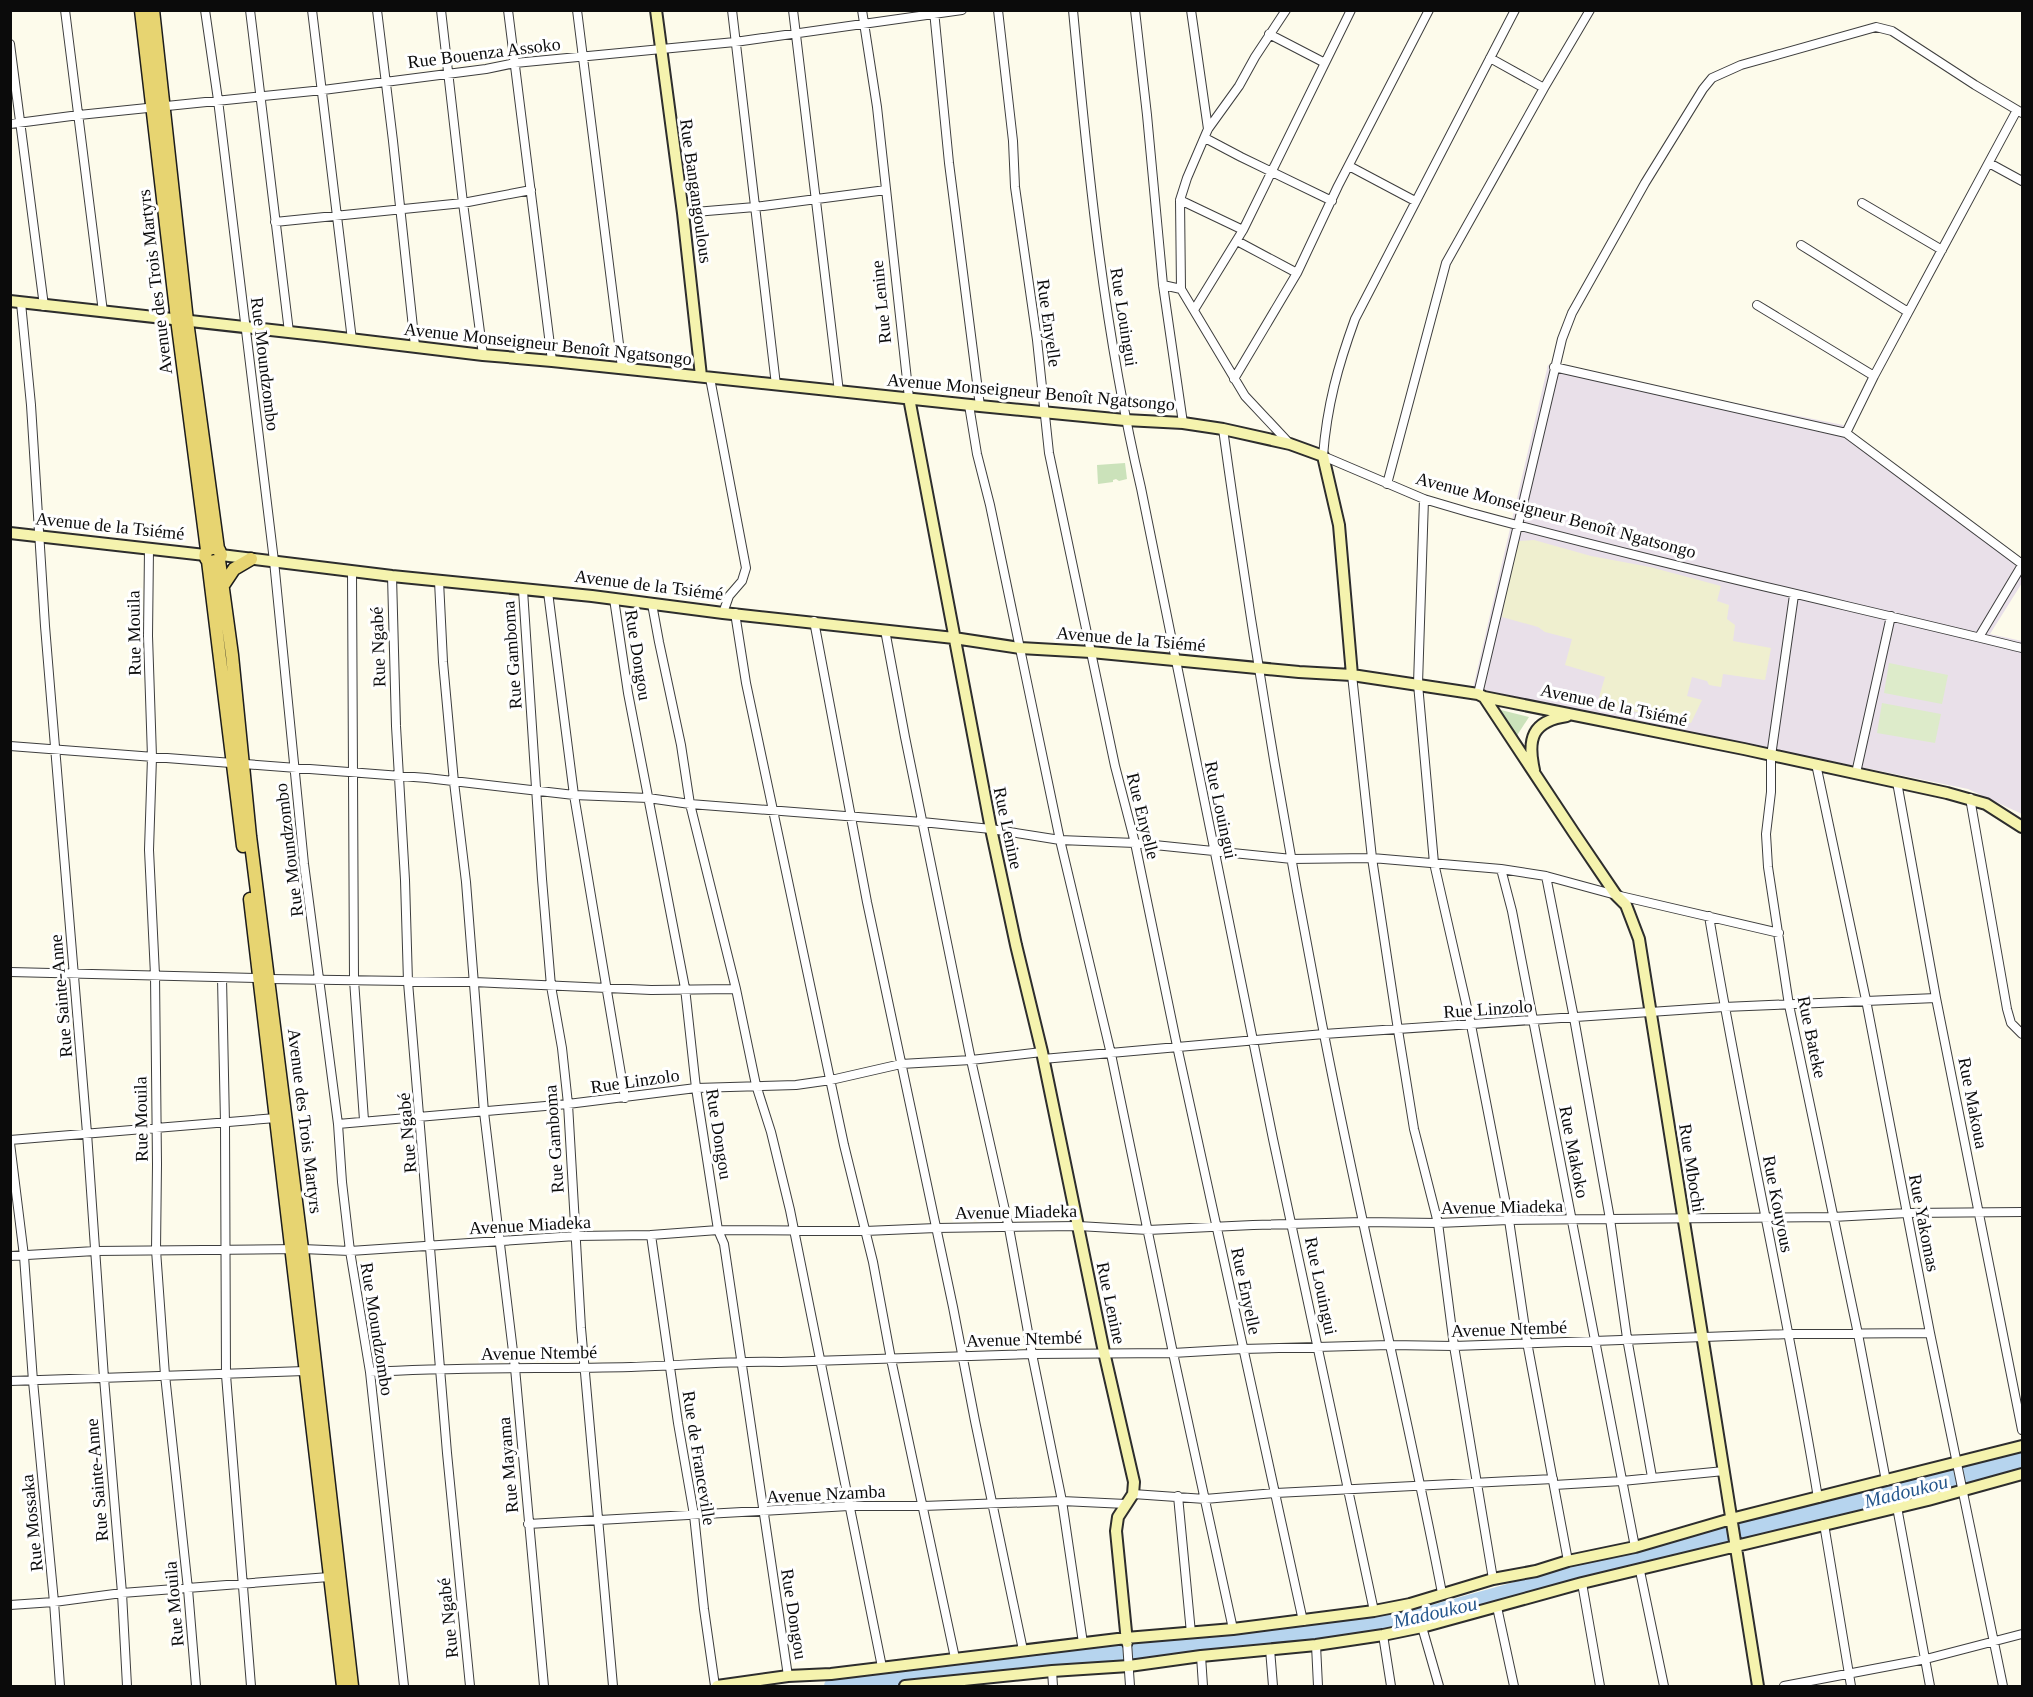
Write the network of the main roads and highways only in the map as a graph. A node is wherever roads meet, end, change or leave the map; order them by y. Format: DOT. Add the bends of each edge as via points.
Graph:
graph roads {
  1 [pos="141,10"];
  2 [pos="153,10"];
  3 [pos="656,10"];
  4 [pos="158,108"];
  5 [pos="16,302"];
  6 [pos="182,320"];
  7 [pos="706,377"];
  8 [pos="909,398"];
  9 [pos="10,533"];
  10 [pos="213,555"];
  11 [pos="251,559"];
  12 [pos="222,588"];
  13 [pos="954,638"];
  14 [pos="1352,675"];
  15 [pos="1481,695"];
  16 [pos="1576,714"];
  17 [pos="238,764"];
  18 [pos="1535,777"];
  19 [pos="2022,827"];
  20 [pos="264,979"];
  21 [pos="297,1249"];
  22 [pos="2022,1446"];
  23 [pos="2022,1474"];
  24 [pos="1732,1524"];
  25 [pos="1735,1544"];
  26 [pos="1127,1640"];
  27 [pos="983,1682"];
  28 [pos="343,1686"];
  29 [pos="352,1686"];
  30 [pos="716,1686"];
  31 [pos="908,1686"];
  32 [pos="1758,1686"];
  1 -- 4 [label="main road, Avenue des Trois Martyrs"];
  2 -- 4 [label="main road, Avenue des Trois Martyrs"];
  3 -- 7 [label="main road, Rue Bangangoulous"];
  4 -- 6 [label="main road, Avenue des Trois Martyrs"];
  5 -- 6 [label="main road, Avenue Monseigneur Benoît Ngatsongo"];
  6 -- 7 [label="main road, Avenue Monseigneur Benoît Ngatsongo"];
  6 -- 10 [label="main road, Avenue des Trois Martyrs"];
  7 -- 8 [label="main road, Avenue Monseigneur Benoît Ngatsongo"];
  8 -- 13 [label="main road, Rue Lenine"];
  8 -- 14 [label="main road, Avenue Monseigneur Benoît Ngatsongo" via="1183,423 1290,444 1323,456 1339,525"];
  9 -- 10 [label="main road, Avenue de la Tsiémé"];
  10 -- 11 [label="main road, Avenue de la Tsiémé"];
  10 -- 12 [label="main road, Avenue des Trois Martyrs"];
  10 -- 17 [label="main road, Avenue des Trois Martyrs"];
  11 -- 12 [label="main road" via="234,569"];
  11 -- 13 [label="main road, Avenue de la Tsiémé"];
  12 -- 17 [label="main road, Avenue des Trois Martyrs" via="232,655"];
  13 -- 14 [label="main road, Avenue de la Tsiémé" via="1020,648"];
  13 -- 26 [label="main road, Rue Lenine" via="991,829 1134,1482 1133,1494 1118,1517 1116,1531"];
  14 -- 15 [label="main road, Avenue de la Tsiémé"];
  15 -- 16 [label="main road, Avenue de la Tsiémé"];
  15 -- 18 [label="main road, Rue Mbochi"];
  16 -- 18 [label="main road" via="1551,719 1537,730 1530,746"];
  16 -- 19 [label="main road, Avenue de la Tsiémé" via="1970,798 1998,810"];
  17 -- 20 [label="main road, Avenue des Trois Martyrs"];
  18 -- 24 [label="main road, Rue Mbochi" via="1626,905 1639,939"];
  20 -- 21 [label="main road, Avenue des Trois Martyrs"];
  20 -- 21 [label="main road, Avenue des Trois Martyrs" via="276,1118"];
  21 -- 28 [label="main road, Avenue des Trois Martyrs" via="305,1371"];
  21 -- 29 [label="main road, Avenue des Trois Martyrs"];
  22 -- 24 [label="main road"];
  23 -- 25 [label="main road"];
  24 -- 25 [label="main road, Rue Mbochi"];
  24 -- 26 [label="main road" via="1374,1611"];
  25 -- 27 [label="main road" via="1383,1635"];
  25 -- 32 [label="main road, Rue Mbochi"];
  26 -- 30 [label="main road"];
  27 -- 31 [label="main road"];
}
